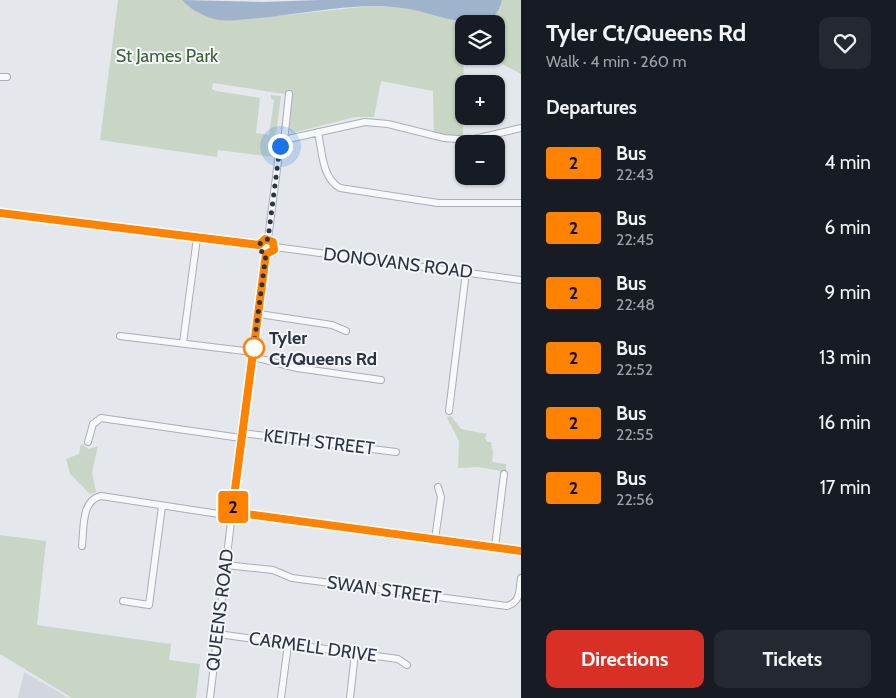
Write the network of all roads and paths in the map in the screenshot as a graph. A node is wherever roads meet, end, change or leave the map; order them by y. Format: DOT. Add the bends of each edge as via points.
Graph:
graph roads {
  1 [pos="289,94"];
  2 [pos="521,128"];
  3 [pos="318,132"];
  4 [pos="282,144"];
  5 [pos="521,203"];
  6 [pos="0,214"];
  7 [pos="197,238"];
  8 [pos="268,239"];
  9 [pos="259,245"];
  10 [pos="274,247"];
  11 [pos="266,254"];
  12 [pos="466,272"];
  13 [pos="521,280"];
  14 [pos="259,314"];
  15 [pos="346,331"];
  16 [pos="120,336"];
  17 [pos="183,343"];
  18 [pos="253,355"];
  19 [pos="381,380"];
  20 [pos="448,411"];
  21 [pos="241,435"];
  22 [pos="88,442"];
  23 [pos="396,452"];
  24 [pos="506,473"];
  25 [pos="438,487"];
  26 [pos="162,506"];
  27 [pos="232,514"];
  28 [pos="435,539"];
  29 [pos="82,546"];
  30 [pos="495,547"];
  31 [pos="521,551"];
  32 [pos="226,565"];
  33 [pos="521,578"];
  34 [pos="123,601"];
  35 [pos="218,634"];
  36 [pos="288,644"];
  37 [pos="355,654"];
  38 [pos="406,665"];
  39 [pos="210,698"];
  40 [pos="281,698"];
  41 [pos="350,698"];
  1 -- 4 [label="street"];
  2 -- 3 [label="street" via="470,140 444,138 371,122"];
  3 -- 4 [label="street"];
  3 -- 5 [label="street" via="326,170 332,183 340,188 449,204"];
  4 -- 8 [label="street"];
  6 -- 7 [label="street"];
  7 -- 9 [label="street"];
  7 -- 17 [label="street"];
  8 -- 9 [label="street"];
  8 -- 10 [label="street"];
  9 -- 11 [label="street"];
  10 -- 11 [label="street"];
  10 -- 12 [label="street, DONOVANS ROAD"];
  11 -- 14 [label="street, QUEENS ROAD"];
  12 -- 13 [label="street, DONOVANS ROAD"];
  12 -- 20 [label="street"];
  14 -- 15 [label="street"];
  14 -- 18 [label="street, QUEENS ROAD"];
  16 -- 17 [label="street"];
  17 -- 18 [label="street"];
  18 -- 19 [label="street" via="297,368"];
  18 -- 21 [label="street, QUEENS ROAD"];
  21 -- 22 [label="street, KEITH STREET" via="101,418 93,424"];
  21 -- 23 [label="street, KEITH STREET"];
  21 -- 27 [label="street, QUEENS ROAD"];
  24 -- 30 [label="street"];
  25 -- 28 [label="street" via="441,497"];
  26 -- 27 [label="street"];
  26 -- 29 [label="street" via="100,496 94,498 87,507"];
  26 -- 34 [label="street" via="149,604"];
  27 -- 28 [label="street"];
  27 -- 32 [label="street, QUEENS ROAD"];
  28 -- 30 [label="street"];
  30 -- 31 [label="street"];
  32 -- 33 [label="street, SWAN STREET" via="273,570 292,578 507,606 515,604 518,599"];
  32 -- 35 [label="street, QUEENS ROAD"];
  35 -- 36 [label="street, CARMELL DRIVE"];
  35 -- 39 [label="street, QUEENS ROAD"];
  36 -- 37 [label="street, CARMELL DRIVE"];
  36 -- 40 [label="street"];
  37 -- 38 [label="street, CARMELL DRIVE" via="398,659"];
  37 -- 41 [label="street"];
}
